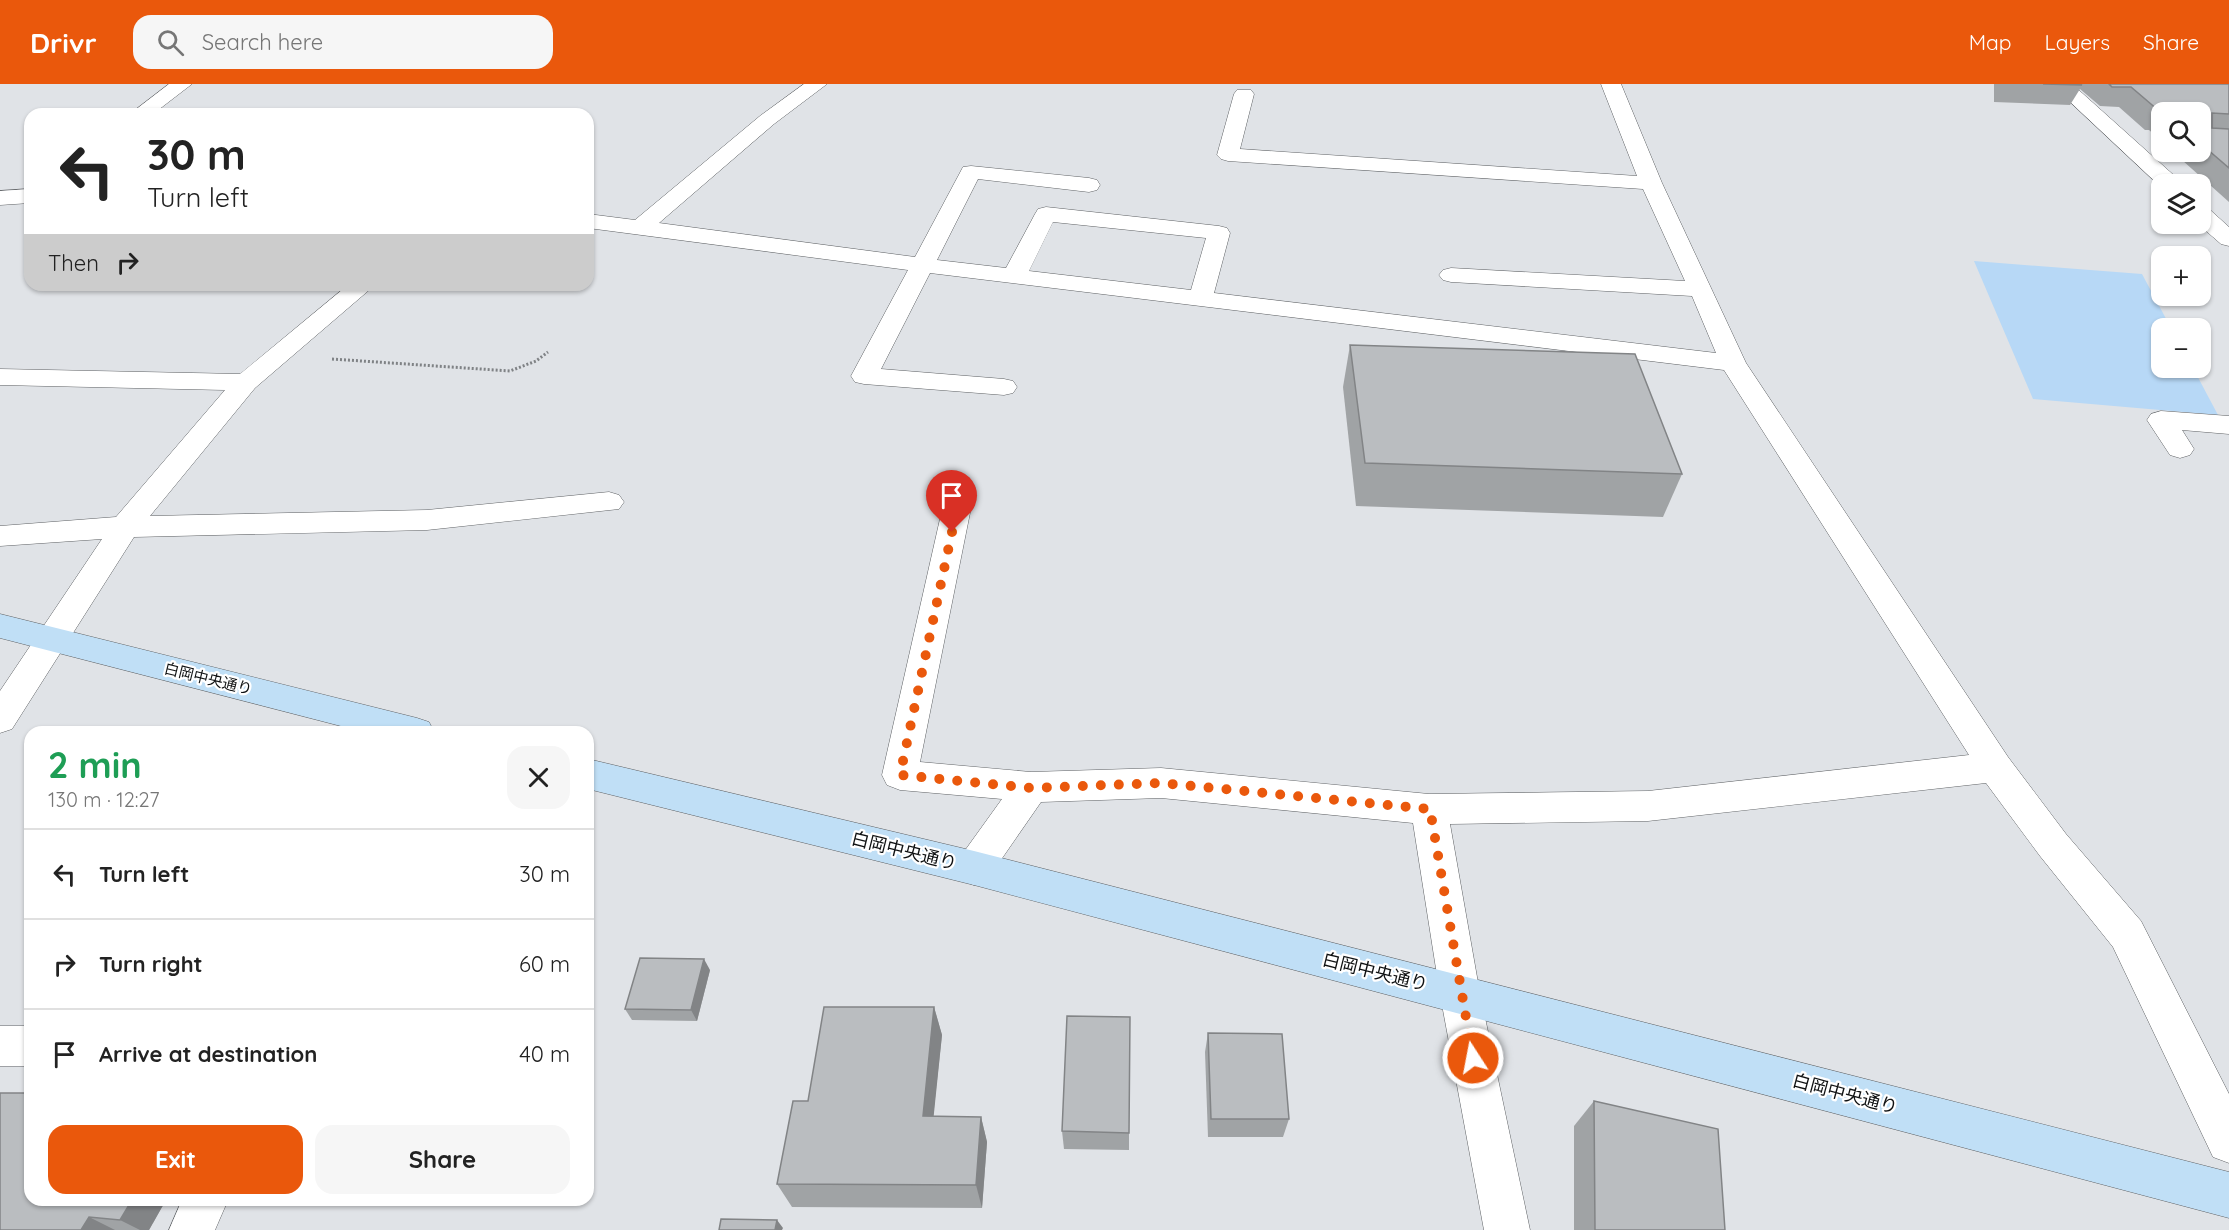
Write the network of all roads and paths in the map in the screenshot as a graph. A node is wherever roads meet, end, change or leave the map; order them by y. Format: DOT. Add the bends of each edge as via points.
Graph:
graph roads {
  1 [pos="182,84"];
  2 [pos="817,84"];
  3 [pos="1611,84"];
  4 [pos="2061,84"];
  5 [pos="1244,94"];
  6 [pos="148,108"];
  7 [pos="2122,140"];
  8 [pos="2151,141"];
  9 [pos="2159,174"];
  10 [pos="1651,183"];
  11 [pos="1089,185"];
  12 [pos="24,196"];
  13 [pos="0,198"];
  14 [pos="594,222"];
  15 [pos="2211,223"];
  16 [pos="640,228"];
  17 [pos="2229,239"];
  18 [pos="922,265"];
  19 [pos="1451,275"];
  20 [pos="1014,276"];
  21 [pos="1701,289"];
  22 [pos="356,291"];
  23 [pos="1200,300"];
  24 [pos="548,352"];
  25 [pos="278,356"];
  26 [pos="1733,363"];
  27 [pos="0,377"];
  28 [pos="246,382"];
  29 [pos="1004,387"];
  30 [pos="2229,424"];
  31 [pos="2180,449"];
  32 [pos="961,488"];
  33 [pos="609,502"];
  34 [pos="125,527"];
  35 [pos="0,536"];
  36 [pos="0,626"];
  37 [pos="53,639"];
  38 [pos="0,719"];
  39 [pos="391,726"];
  40 [pos="1995,767"];
  41 [pos="594,775"];
  42 [pos="1031,788"];
  43 [pos="1430,809"];
  44 [pos="974,868"];
  45 [pos="1460,994"];
  46 [pos="0,1046"];
  47 [pos="24,1046"];
  48 [pos="2229,1141"];
  49 [pos="2229,1195"];
  50 [pos="202,1206"];
  51 [pos="192,1230"];
  52 [pos="1507,1230"];
  1 -- 6 [label="street"];
  2 -- 16 [label="street" via="767,120"];
  3 -- 10 [label="street"];
  4 -- 7 [label="street"];
  5 -- 10 [label="street" via="1228,155"];
  7 -- 8 [label="street"];
  7 -- 9 [label="street"];
  10 -- 21 [label="street"];
  11 -- 18 [label="street" via="971,172"];
  12 -- 13 [label="street"];
  14 -- 16 [label="street"];
  15 -- 17 [label="street"];
  16 -- 18 [label="street"];
  18 -- 20 [label="street"];
  18 -- 29 [label="street" via="864,376"];
  19 -- 21 [label="street"];
  20 -- 23 [label="street"];
  20 -- 23 [label="street" via="1046,214 1219,233"];
  21 -- 26 [label="street"];
  22 -- 25 [label="street"];
  23 -- 26 [label="street"];
  24 -- 25 [label="path" via="510,371"];
  25 -- 28 [label="street"];
  26 -- 40 [label="street"];
  27 -- 28 [label="street"];
  28 -- 34 [label="street"];
  30 -- 31 [label="street" via="2162,420"];
  32 -- 42 [label="street" via="900,775"];
  33 -- 34 [label="street" via="427,520"];
  34 -- 35 [label="street"];
  34 -- 37 [label="street"];
  36 -- 37 [label="street, 白岡中央通り"];
  37 -- 38 [label="street"];
  37 -- 39 [label="street, 白岡中央通り"];
  40 -- 43 [label="street" via="1648,806"];
  40 -- 48 [label="street" via="2127,934"];
  41 -- 44 [label="street, 白岡中央通り"];
  42 -- 43 [label="street" via="1161,783"];
  42 -- 44 [label="street"];
  43 -- 45 [label="street"];
  44 -- 45 [label="street, 白岡中央通り"];
  45 -- 49 [label="street, 白岡中央通り"];
  45 -- 52 [label="street"];
  46 -- 47 [label="street"];
  50 -- 51 [label="street"];
}
